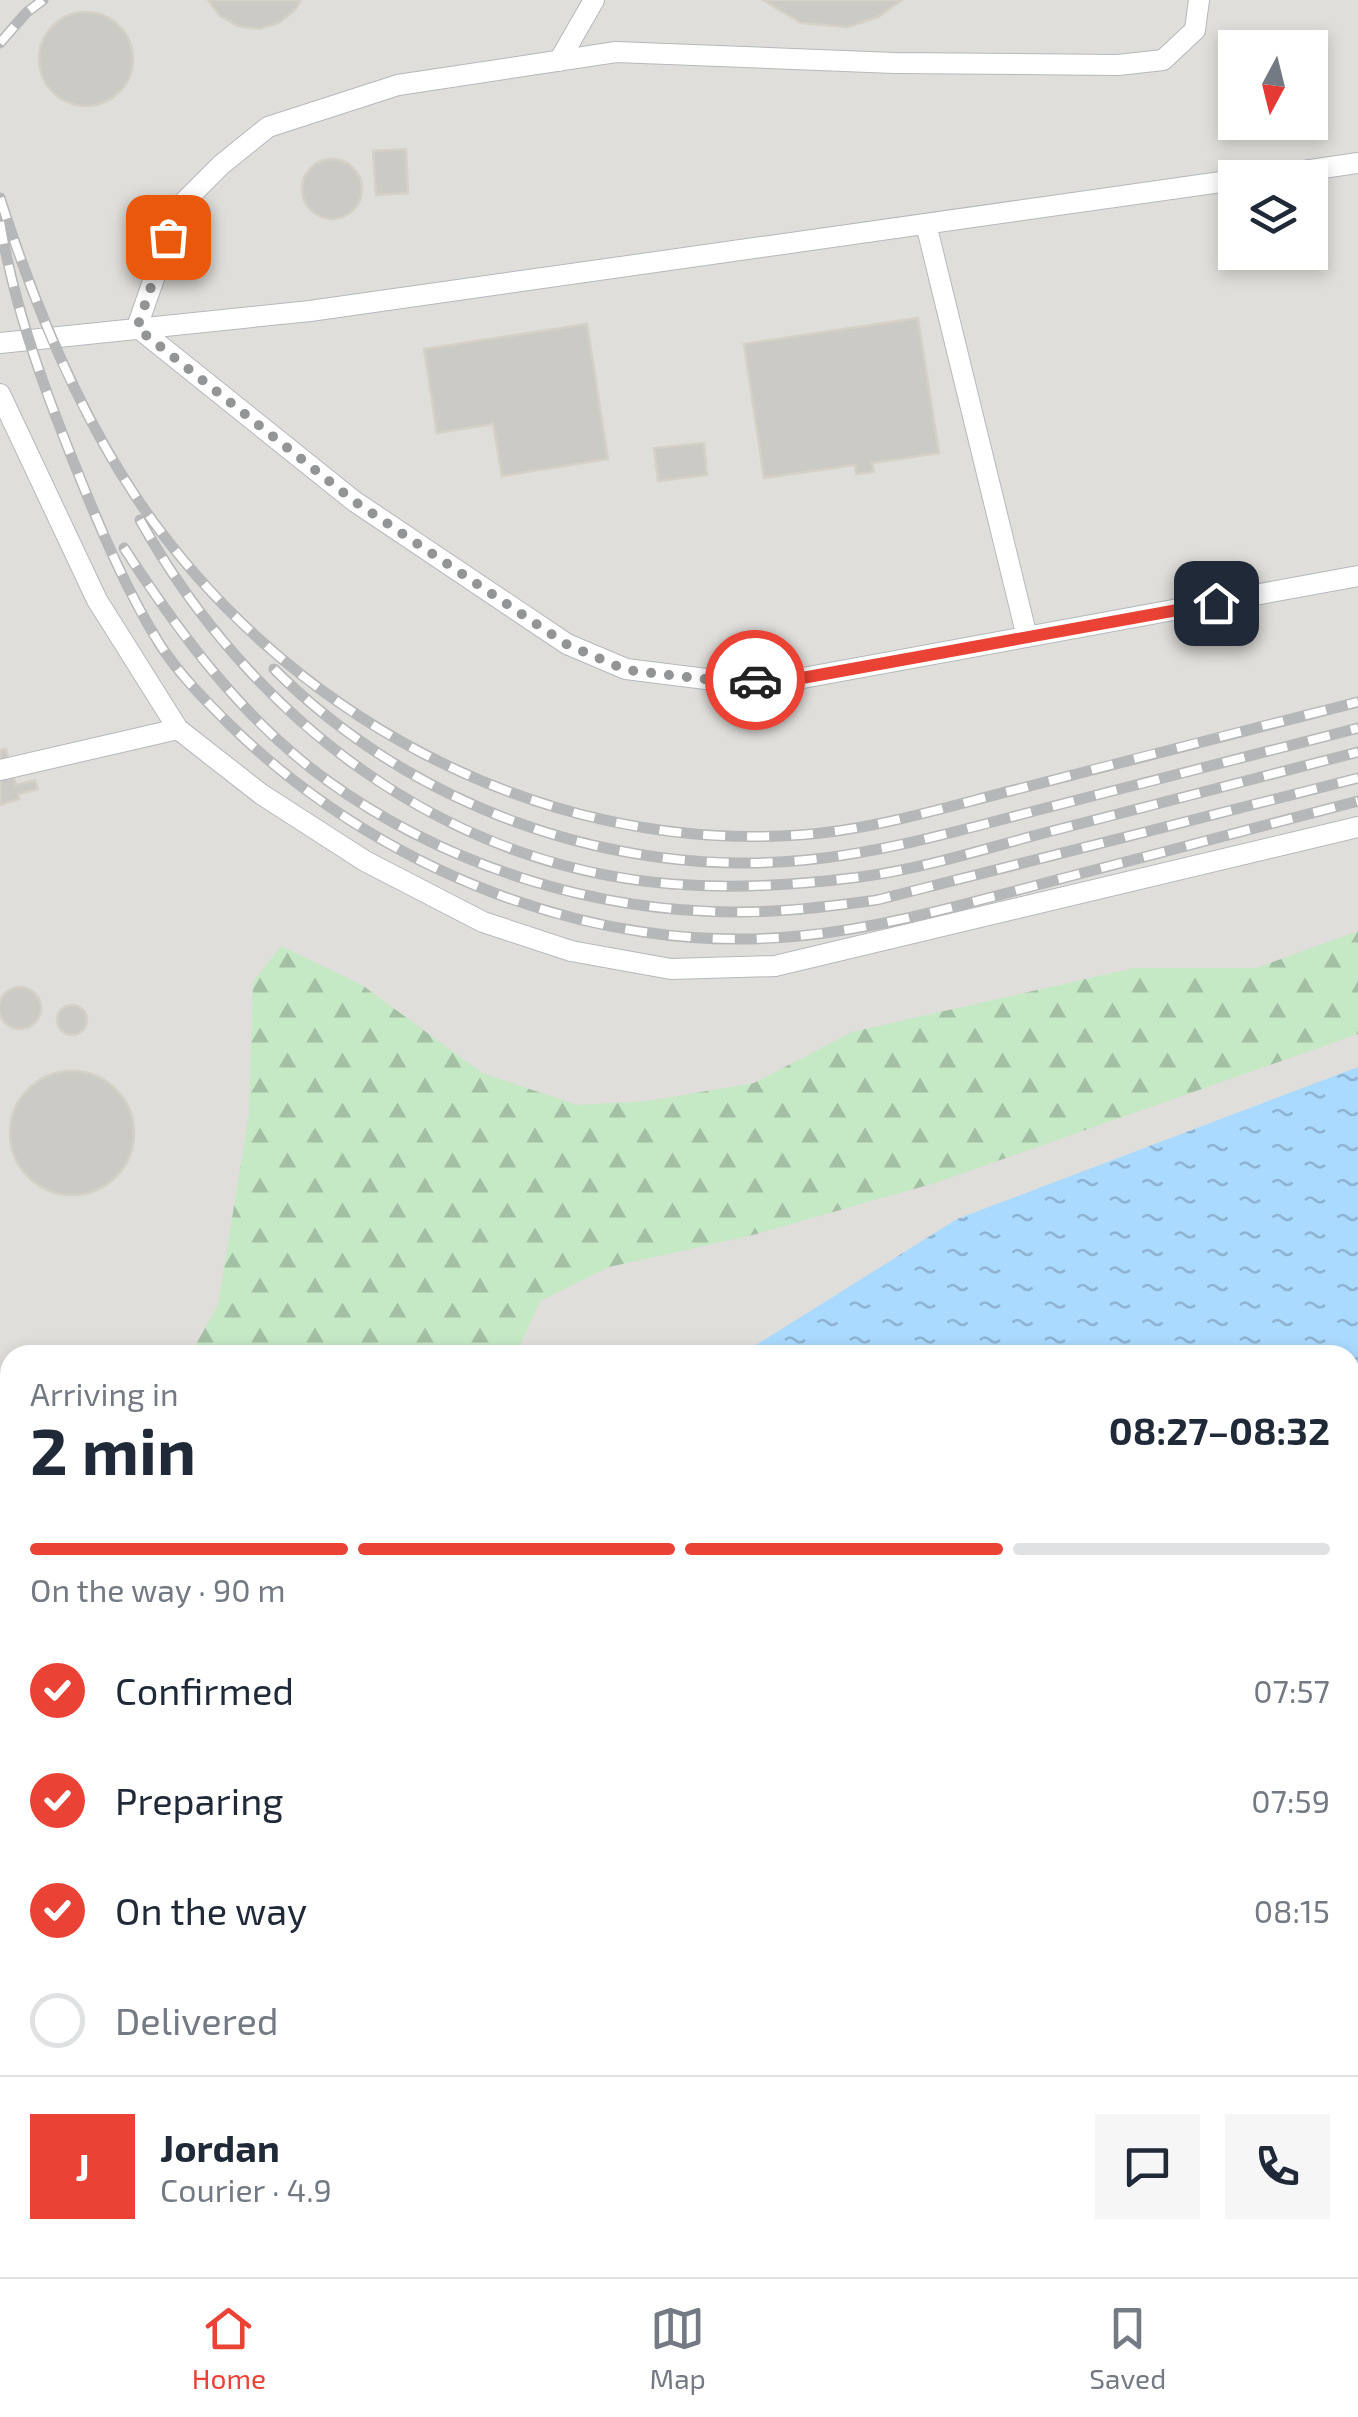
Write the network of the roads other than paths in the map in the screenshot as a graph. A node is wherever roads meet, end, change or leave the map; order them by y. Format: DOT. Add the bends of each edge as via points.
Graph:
graph roads {
  1 [pos="594,0"];
  2 [pos="1199,0"];
  3 [pos="559,61"];
  4 [pos="1358,163"];
  5 [pos="1328,167"];
  6 [pos="1218,182"];
  7 [pos="926,224"];
  8 [pos="137,328"];
  9 [pos="0,343"];
  10 [pos="0,394"];
  11 [pos="1358,576"];
  12 [pos="1027,637"];
  13 [pos="178,729"];
  14 [pos="0,770"];
  15 [pos="1358,827"];
  1 -- 3 [label="lane"];
  2 -- 3 [label="lane" via="1196,30 1163,60 1118,65 616,52"];
  3 -- 8 [label="lane" via="398,86 268,127 180,207"];
  4 -- 5 [label="lane"];
  6 -- 7 [label="lane"];
  7 -- 8 [label="lane" via="310,311"];
  7 -- 12 [label="lane"];
  8 -- 9 [label="lane"];
  8 -- 12 [label="lane" via="354,501 566,644 626,670 722,681 802,678"];
  10 -- 13 [label="lane" via="97,600"];
  11 -- 12 [label="lane"];
  13 -- 14 [label="lane"];
  13 -- 15 [label="lane" via="350,852 483,922 571,951 670,969 775,966"];
}
